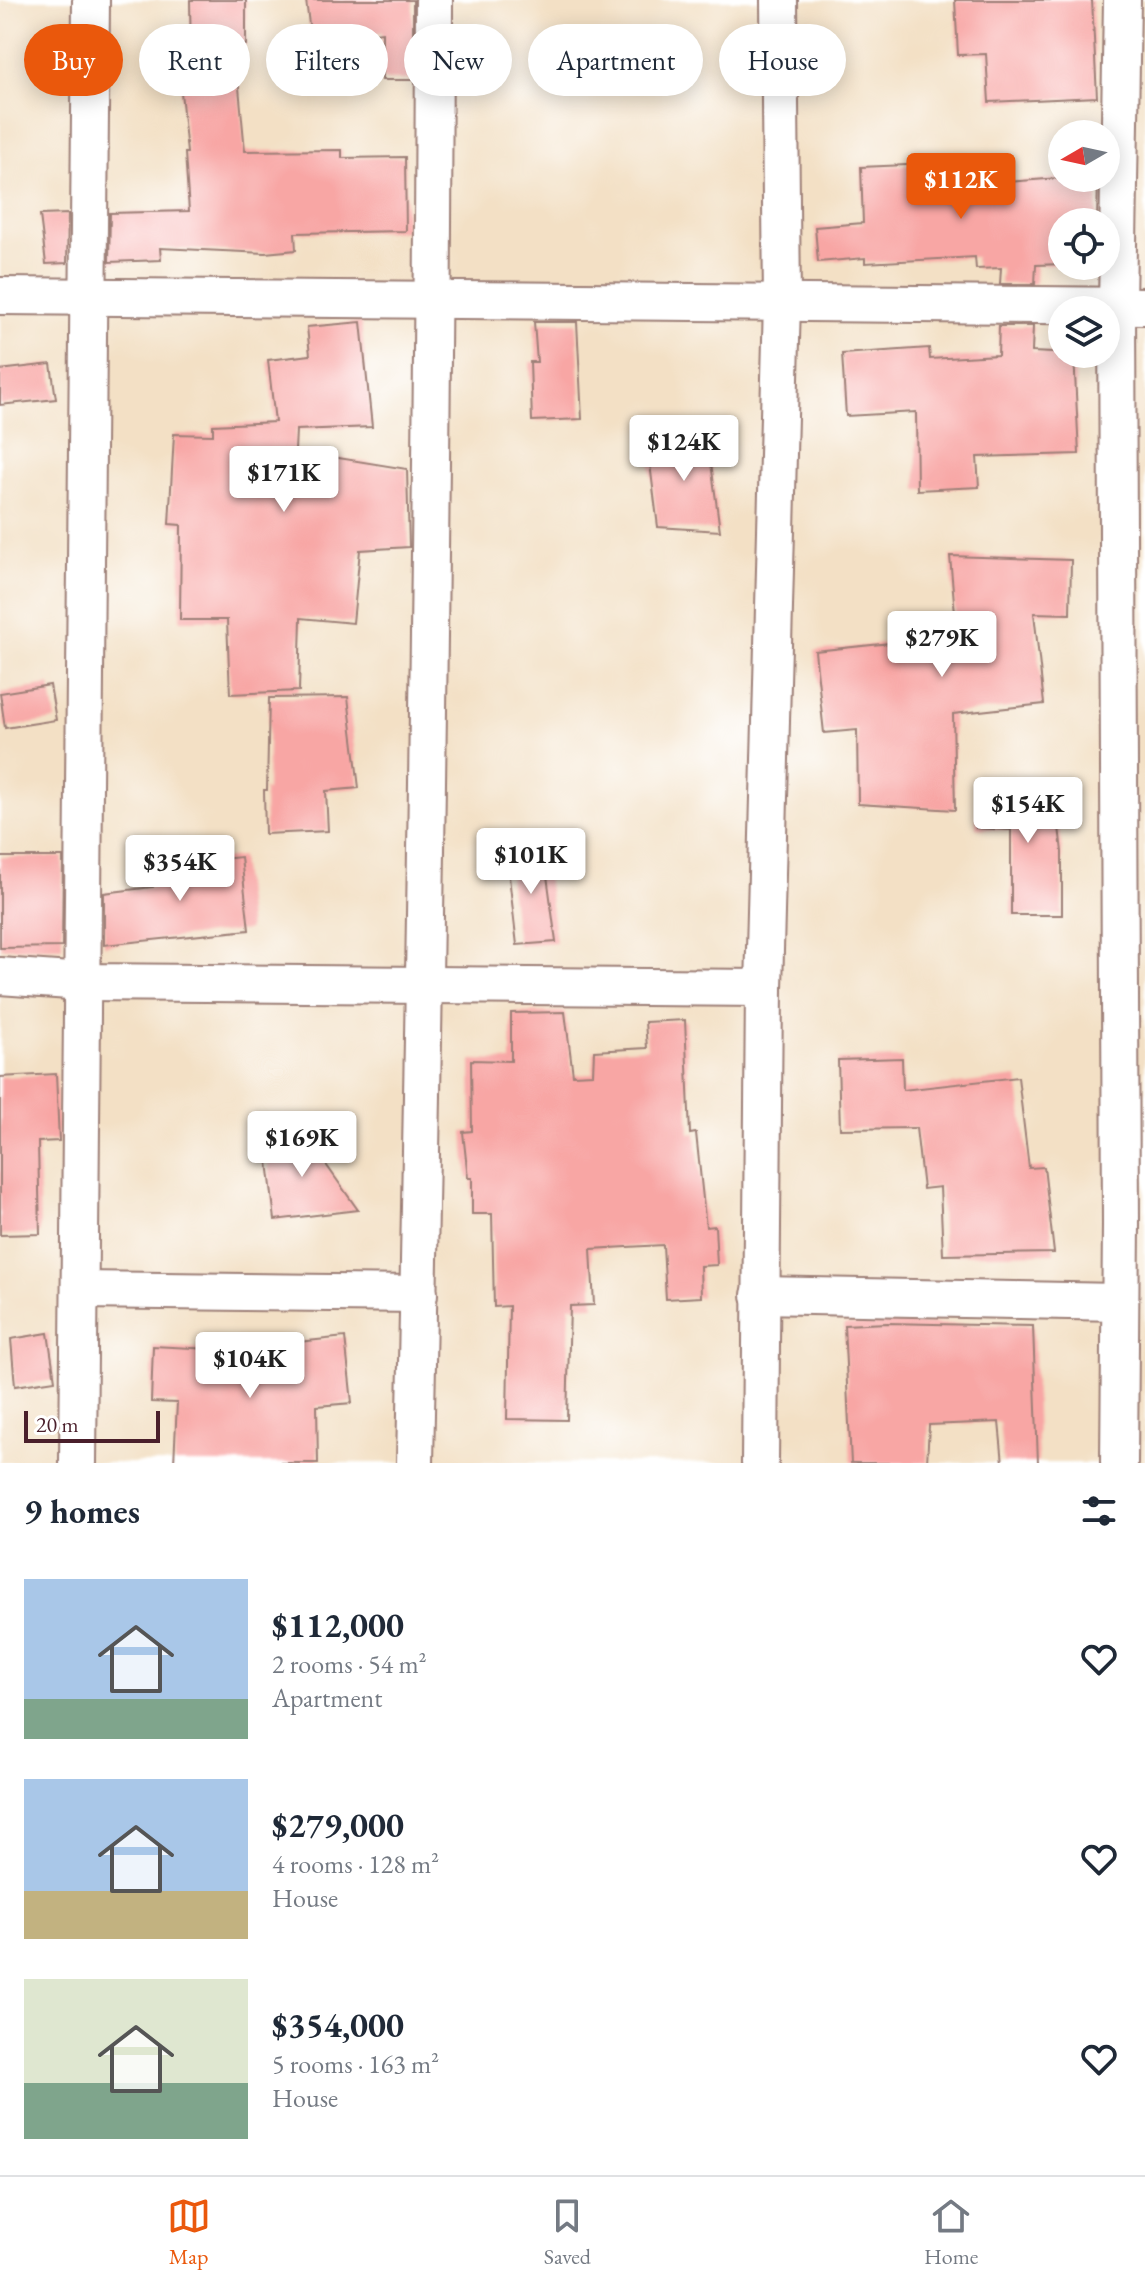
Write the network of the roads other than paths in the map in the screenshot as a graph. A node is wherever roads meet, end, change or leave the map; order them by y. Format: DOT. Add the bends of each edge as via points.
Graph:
graph roads {
  1 [pos="91,0"];
  2 [pos="434,0"];
  3 [pos="779,0"];
  4 [pos="1122,0"];
  5 [pos="0,296"];
  6 [pos="87,296"];
  7 [pos="434,300"];
  8 [pos="782,302"];
  9 [pos="1131,306"];
  10 [pos="0,976"];
  11 [pos="84,982"];
  12 [pos="425,986"];
  13 [pos="764,988"];
  14 [pos="1133,1224"];
  15 [pos="80,1290"];
  16 [pos="419,1294"];
  17 [pos="760,1295"];
  18 [pos="1118,1302"];
  19 [pos="78,1463"];
  20 [pos="415,1463"];
  21 [pos="760,1463"];
  22 [pos="1119,1463"];
  1 -- 6 [label="street"];
  2 -- 7 [label="street"];
  3 -- 8 [label="street"];
  4 -- 9 [label="street"];
  5 -- 6 [label="street"];
  6 -- 7 [label="street"];
  6 -- 11 [label="street"];
  7 -- 8 [label="street"];
  7 -- 12 [label="street"];
  8 -- 9 [label="street"];
  8 -- 13 [label="street"];
  9 -- 14 [label="street"];
  10 -- 11 [label="street"];
  11 -- 12 [label="street"];
  11 -- 15 [label="street"];
  12 -- 13 [label="street"];
  12 -- 16 [label="street"];
  13 -- 17 [label="street"];
  14 -- 18 [label="street"];
  15 -- 16 [label="street"];
  15 -- 19 [label="street"];
  16 -- 20 [label="street"];
  17 -- 18 [label="street"];
  17 -- 21 [label="street"];
  18 -- 22 [label="street"];
}
